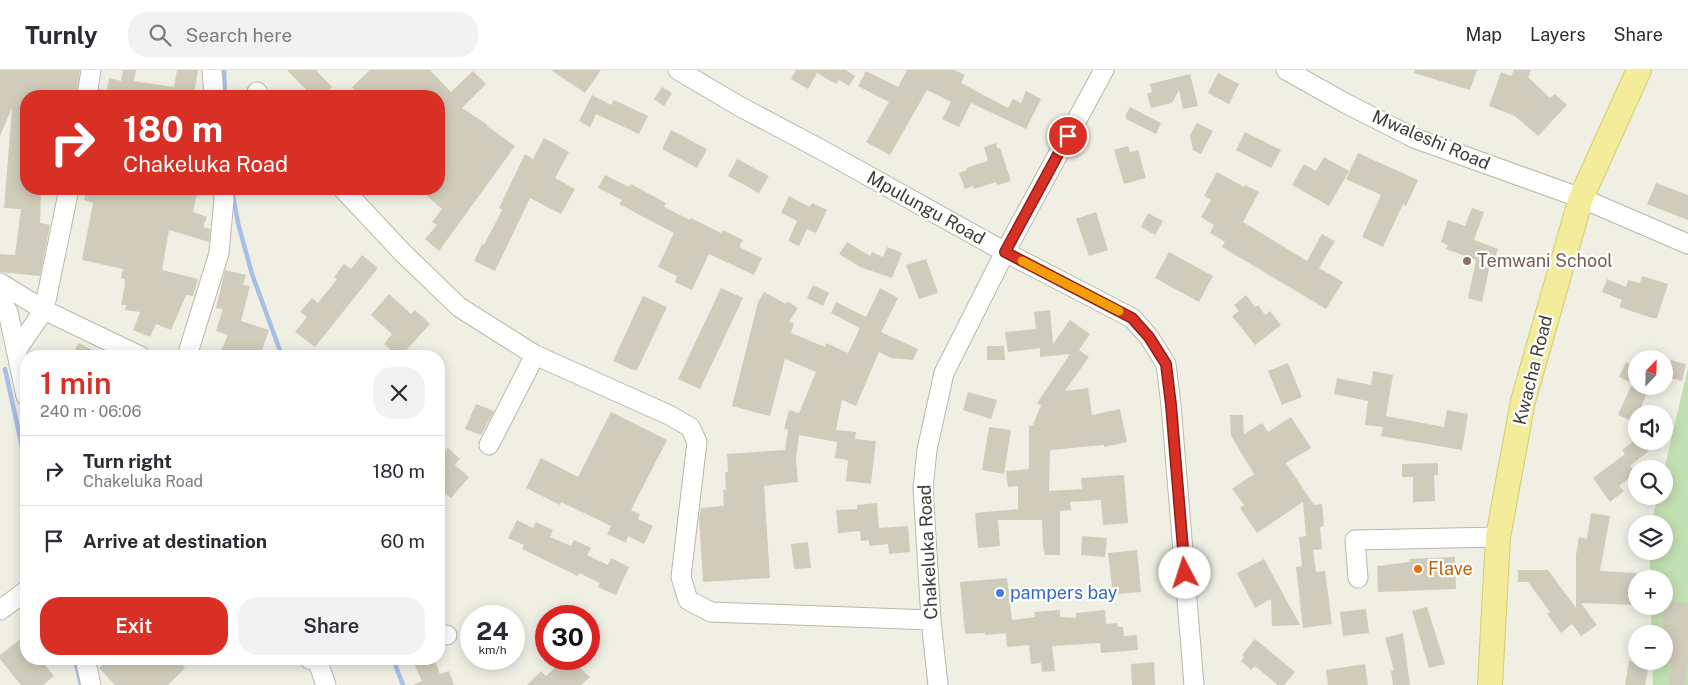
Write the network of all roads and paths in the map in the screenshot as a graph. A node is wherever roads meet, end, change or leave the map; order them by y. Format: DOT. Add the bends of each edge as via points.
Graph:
graph roads {
  1 [pos="91,70"];
  2 [pos="212,70"];
  3 [pos="678,70"];
  4 [pos="1104,70"];
  5 [pos="1286,70"];
  6 [pos="1639,70"];
  7 [pos="87,90"];
  8 [pos="214,90"];
  9 [pos="68,195"];
  10 [pos="224,195"];
  11 [pos="349,195"];
  12 [pos="1581,198"];
  13 [pos="1688,244"];
  14 [pos="1005,252"];
  15 [pos="0,283"];
  16 [pos="0,299"];
  17 [pos="44,310"];
  18 [pos="127,350"];
  19 [pos="189,350"];
  20 [pos="16,351"];
  21 [pos="535,356"];
  22 [pos="20,369"];
  23 [pos="489,445"];
  24 [pos="1498,537"];
  25 [pos="1358,578"];
  26 [pos="20,595"];
  27 [pos="0,610"];
  28 [pos="931,620"];
  29 [pos="86,665"];
  30 [pos="320,665"];
  31 [pos="91,685"];
  32 [pos="326,685"];
  33 [pos="938,685"];
  34 [pos="1194,685"];
  35 [pos="1490,685"];
  1 -- 7 [label="street"];
  2 -- 8 [label="street"];
  3 -- 14 [label="street, Mpulungu Road"];
  4 -- 14 [label="street, Chakeluka Road"];
  5 -- 12 [label="street, Mwaleshi Road" via="1414,138"];
  6 -- 12 [label="main road, Kwacha Road"];
  9 -- 17 [label="street"];
  10 -- 19 [label="street" via="219,253"];
  11 -- 21 [label="street" via="460,307"];
  12 -- 13 [label="street, Mwaleshi Road"];
  12 -- 24 [label="main road, Kwacha Road" via="1523,401"];
  14 -- 28 [label="street, Chakeluka Road" via="944,373 927,450 922,488"];
  14 -- 34 [label="street, Mpulungu Road" via="1132,318 1166,364"];
  15 -- 17 [label="street"];
  16 -- 20 [label="street" via="8,312"];
  17 -- 18 [label="street"];
  17 -- 20 [label="street"];
  20 -- 22 [label="street"];
  21 -- 23 [label="street"];
  21 -- 28 [label="street" via="690,427 697,442 681,577 688,600 711,612"];
  24 -- 25 [label="street" via="1355,540"];
  24 -- 35 [label="main road, Kwacha Road"];
  26 -- 27 [label="street"];
  28 -- 33 [label="street, Chakeluka Road"];
  29 -- 31 [label="street"];
  30 -- 32 [label="street"];
}
